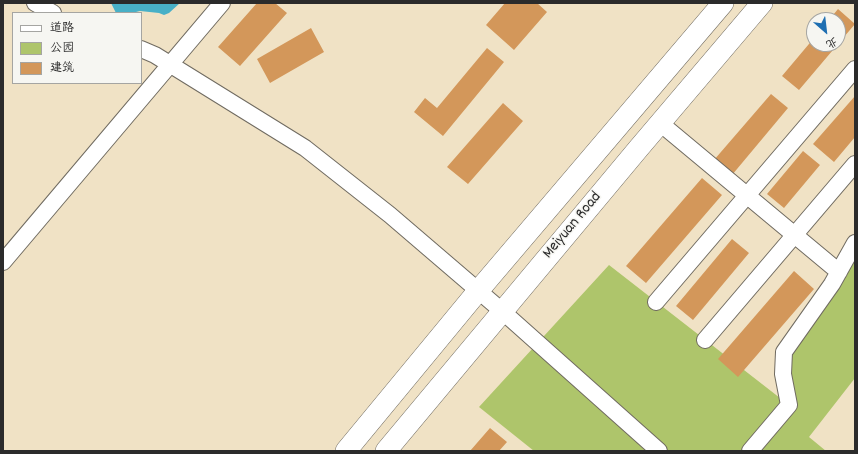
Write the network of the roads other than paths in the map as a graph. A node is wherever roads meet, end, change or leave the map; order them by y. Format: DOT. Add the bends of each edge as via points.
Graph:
graph roads {
  1 [pos="35,3"];
  2 [pos="222,3"];
  3 [pos="723,3"];
  4 [pos="762,3"];
  5 [pos="51,12"];
  6 [pos="142,49"];
  7 [pos="171,64"];
  8 [pos="855,69"];
  9 [pos="660,123"];
  10 [pos="855,164"];
  11 [pos="747,196"];
  12 [pos="795,235"];
  13 [pos="855,243"];
  14 [pos="3,262"];
  15 [pos="839,272"];
  16 [pos="478,291"];
  17 [pos="656,302"];
  18 [pos="502,311"];
  19 [pos="705,340"];
  20 [pos="346,451"];
  21 [pos="386,451"];
  22 [pos="659,451"];
  23 [pos="750,451"];
  1 -- 5 [label="street"];
  2 -- 7 [label="street"];
  3 -- 16 [label="main road, Meiyuan Road"];
  4 -- 9 [label="main road, Meiyuan Road"];
  6 -- 7 [label="street"];
  7 -- 14 [label="street"];
  7 -- 16 [label="street" via="305,148 390,215"];
  8 -- 11 [label="street"];
  9 -- 11 [label="street"];
  9 -- 18 [label="main road, Meiyuan Road"];
  10 -- 12 [label="street"];
  11 -- 12 [label="street"];
  11 -- 17 [label="street"];
  12 -- 15 [label="street"];
  12 -- 19 [label="street"];
  13 -- 15 [label="street"];
  15 -- 23 [label="street" via="784,352 783,374 789,405"];
  16 -- 18 [label="street"];
  16 -- 20 [label="main road, Meiyuan Road"];
  18 -- 21 [label="main road, Meiyuan Road"];
  18 -- 22 [label="street"];
}
